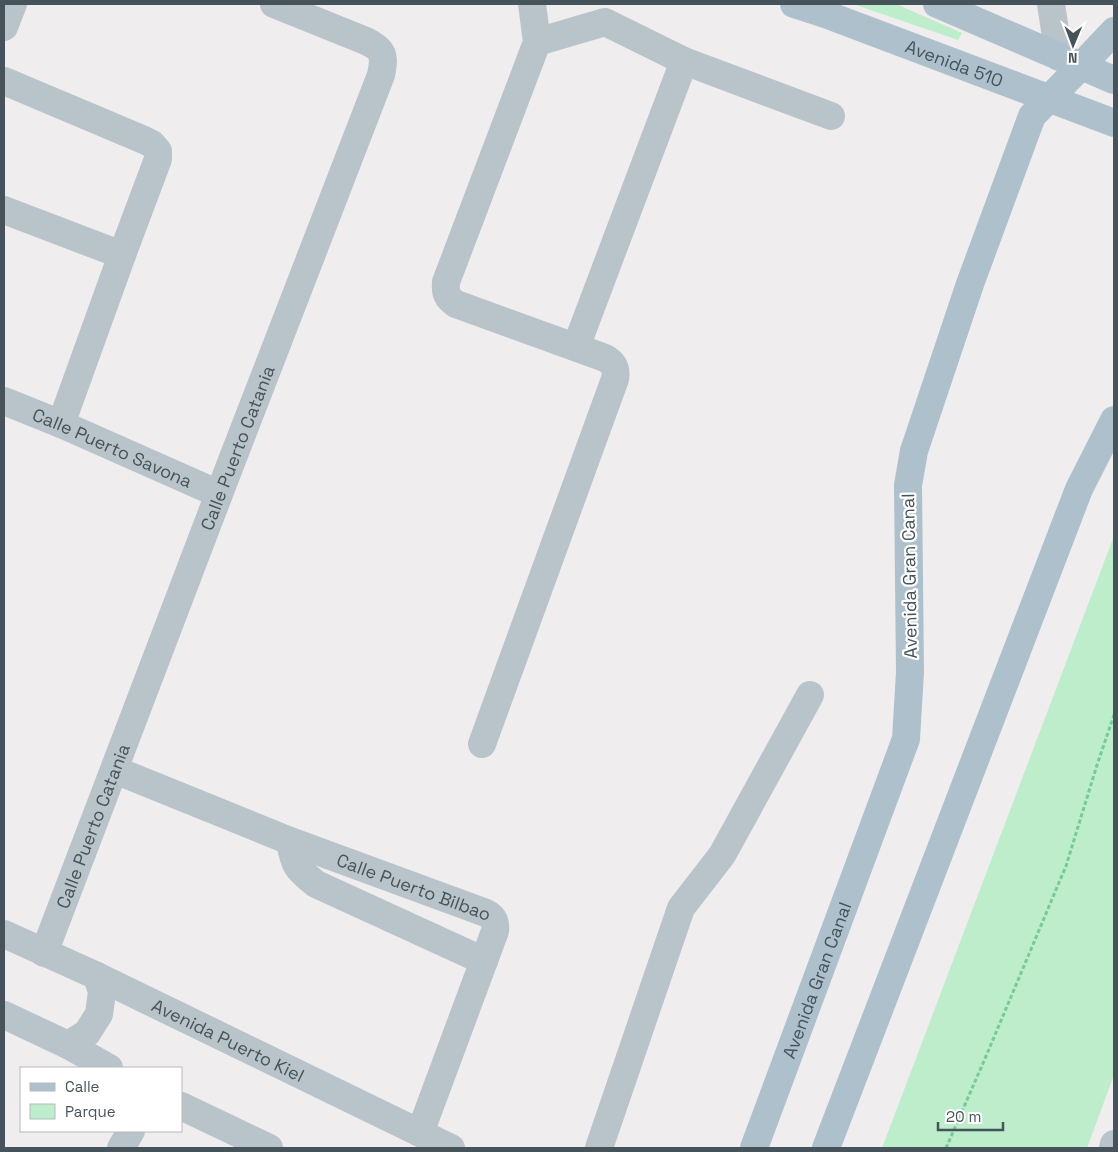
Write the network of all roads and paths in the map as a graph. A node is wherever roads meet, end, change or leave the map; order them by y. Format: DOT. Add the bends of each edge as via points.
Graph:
graph roads {
  1 [pos="13,4"];
  2 [pos="274,4"];
  3 [pos="532,4"];
  4 [pos="794,4"];
  5 [pos="937,4"];
  6 [pos="1051,4"];
  7 [pos="598,13"];
  8 [pos="4,27"];
  9 [pos="1114,31"];
  10 [pos="537,42"];
  11 [pos="684,61"];
  12 [pos="1070,62"];
  13 [pos="1114,80"];
  14 [pos="4,81"];
  15 [pos="1049,98"];
  16 [pos="831,116"];
  17 [pos="1114,122"];
  18 [pos="4,210"];
  19 [pos="122,255"];
  20 [pos="576,348"];
  21 [pos="4,401"];
  22 [pos="1114,420"];
  23 [pos="61,424"];
  24 [pos="219,494"];
  25 [pos="810,695"];
  26 [pos="1114,715"];
  27 [pos="482,744"];
  28 [pos="115,770"];
  29 [pos="290,841"];
  30 [pos="19,945"];
  31 [pos="484,961"];
  32 [pos="97,976"];
  33 [pos="4,1015"];
  34 [pos="68,1045"];
  35 [pos="107,1067"];
  36 [pos="182,1106"];
  37 [pos="129,1132"];
  38 [pos="420,1132"];
  39 [pos="1114,1144"];
  40 [pos="121,1148"];
  41 [pos="270,1148"];
  42 [pos="451,1148"];
  43 [pos="599,1148"];
  44 [pos="754,1148"];
  45 [pos="826,1148"];
  46 [pos="946,1148"];
  47 [pos="1113,1148"];
  1 -- 8 [label="street"];
  2 -- 24 [label="street, Calle Puerto Catania" via="366,40 383,54 384,64"];
  3 -- 10 [label="street"];
  4 -- 15 [label="main road, Avenida 510"];
  5 -- 12 [label="main road"];
  6 -- 12 [label="street"];
  7 -- 10 [label="street"];
  7 -- 11 [label="street"];
  9 -- 12 [label="main road, Avenida Gran Canal"];
  10 -- 20 [label="street" via="445,289 446,295 456,304"];
  11 -- 16 [label="street"];
  11 -- 20 [label="street"];
  12 -- 13 [label="main road"];
  12 -- 15 [label="main road, Avenida Gran Canal"];
  14 -- 19 [label="street" via="144,140 158,151 155,168"];
  15 -- 17 [label="main road, Avenida 510"];
  15 -- 44 [label="main road, Avenida Gran Canal" via="1032,116 970,284 914,451 908,485 910,672 906,739"];
  18 -- 19 [label="street"];
  19 -- 23 [label="street"];
  20 -- 27 [label="street" via="611,361 615,366 615,379"];
  21 -- 23 [label="street, Calle Puerto Savona"];
  22 -- 45 [label="main road" via="1079,489"];
  23 -- 24 [label="street, Calle Puerto Savona"];
  24 -- 28 [label="street, Calle Puerto Catania"];
  25 -- 43 [label="street" via="722,855 681,908"];
  26 -- 46 [label="path" via="1066,866"];
  28 -- 29 [label="street, Calle Puerto Bilbao"];
  28 -- 30 [label="street, Calle Puerto Catania"];
  29 -- 31 [label="street, Calle Puerto Bilbao" via="292,857 300,871 316,884"];
  29 -- 31 [label="street, Calle Puerto Bilbao" via="492,916 495,931"];
  30 -- 32 [label="street, Avenida Puerto Kiel"];
  31 -- 38 [label="street, Calle Puerto Bilbao"];
  32 -- 34 [label="street" via="102,992 99,1014 87,1033"];
  32 -- 38 [label="street, Avenida Puerto Kiel"];
  33 -- 34 [label="street"];
  34 -- 35 [label="street"];
  36 -- 41 [label="street"];
  37 -- 40 [label="street"];
  38 -- 42 [label="street, Avenida Puerto Kiel"];
  39 -- 47 [label="street"];
}
